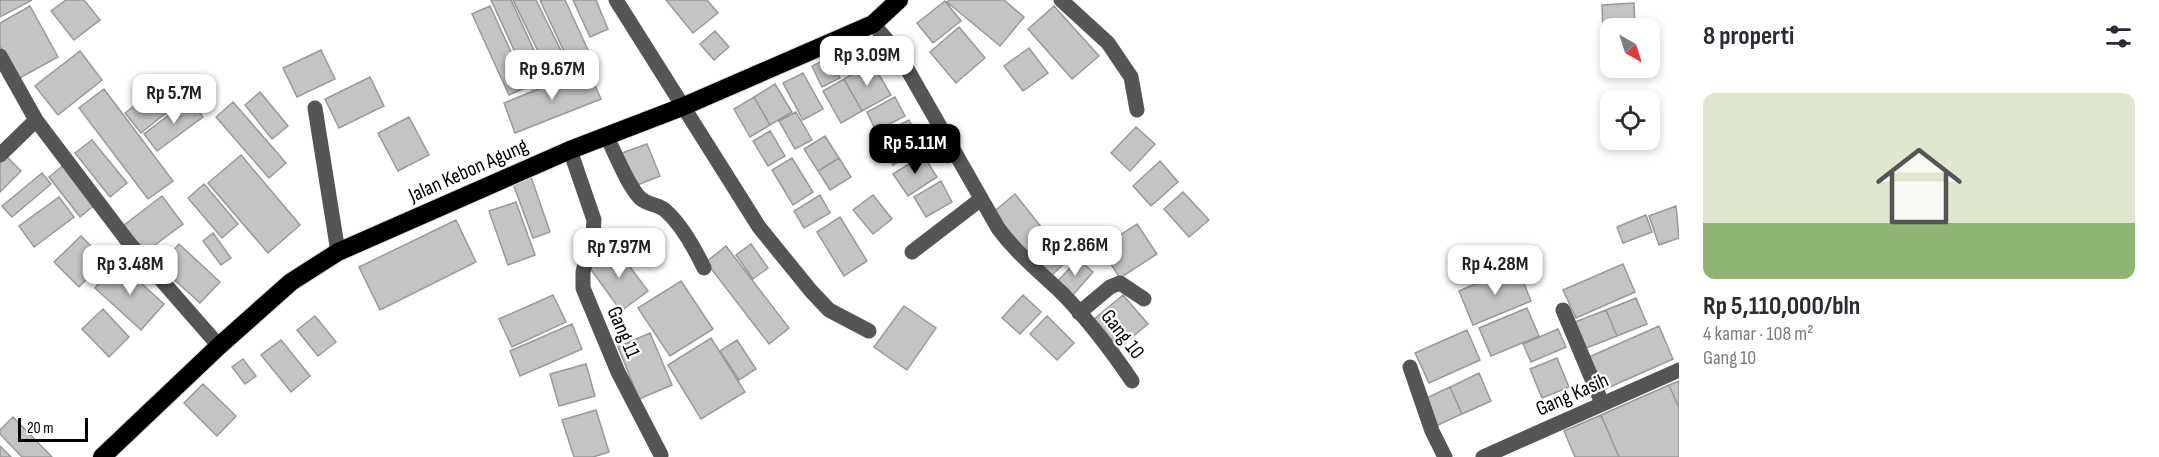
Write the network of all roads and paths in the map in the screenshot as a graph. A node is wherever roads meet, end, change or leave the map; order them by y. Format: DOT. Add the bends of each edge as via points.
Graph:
graph roads {
  1 [pos="615,0"];
  2 [pos="899,0"];
  3 [pos="1061,0"];
  4 [pos="873,24"];
  5 [pos="0,56"];
  6 [pos="682,107"];
  7 [pos="315,108"];
  8 [pos="1137,110"];
  9 [pos="36,120"];
  10 [pos="607,137"];
  11 [pos="570,150"];
  12 [pos="0,155"];
  13 [pos="981,199"];
  14 [pos="338,252"];
  15 [pos="912,252"];
  16 [pos="704,268"];
  17 [pos="1144,299"];
  18 [pos="1563,310"];
  19 [pos="1079,313"];
  20 [pos="868,331"];
  21 [pos="219,346"];
  22 [pos="1410,367"];
  23 [pos="1679,370"];
  24 [pos="1132,381"];
  25 [pos="1602,403"];
  26 [pos="661,455"];
  27 [pos="102,457"];
  28 [pos="1445,457"];
  29 [pos="1483,457"];
  1 -- 6 [label="street"];
  2 -- 4 [label="highway, Jalan Kebon Agung"];
  3 -- 8 [label="street" via="1108,43 1131,77"];
  4 -- 6 [label="highway, Jalan Kebon Agung"];
  4 -- 13 [label="street, Gang 10" via="903,62"];
  5 -- 9 [label="street"];
  6 -- 10 [label="highway, Jalan Kebon Agung"];
  6 -- 20 [label="street" via="759,227 811,291 829,310"];
  7 -- 14 [label="street"];
  9 -- 12 [label="street"];
  9 -- 21 [label="street" via="129,243"];
  10 -- 11 [label="highway, Jalan Kebon Agung"];
  10 -- 16 [label="street" via="638,197 675,220"];
  11 -- 14 [label="highway, Jalan Kebon Agung"];
  11 -- 26 [label="street, Gang 11" via="594,220 583,288 618,372"];
  13 -- 15 [label="street"];
  13 -- 19 [label="street, Gang 10" via="1017,253"];
  14 -- 21 [label="highway, Jalan Kebon Agung" via="291,282"];
  17 -- 19 [label="street" via="1120,283"];
  18 -- 25 [label="street"];
  19 -- 24 [label="street, Gang 10" via="1101,336"];
  21 -- 27 [label="highway, Jalan Kebon Agung"];
  22 -- 28 [label="street"];
  23 -- 25 [label="street, Gang Kasih"];
  25 -- 29 [label="street, Gang Kasih"];
}
